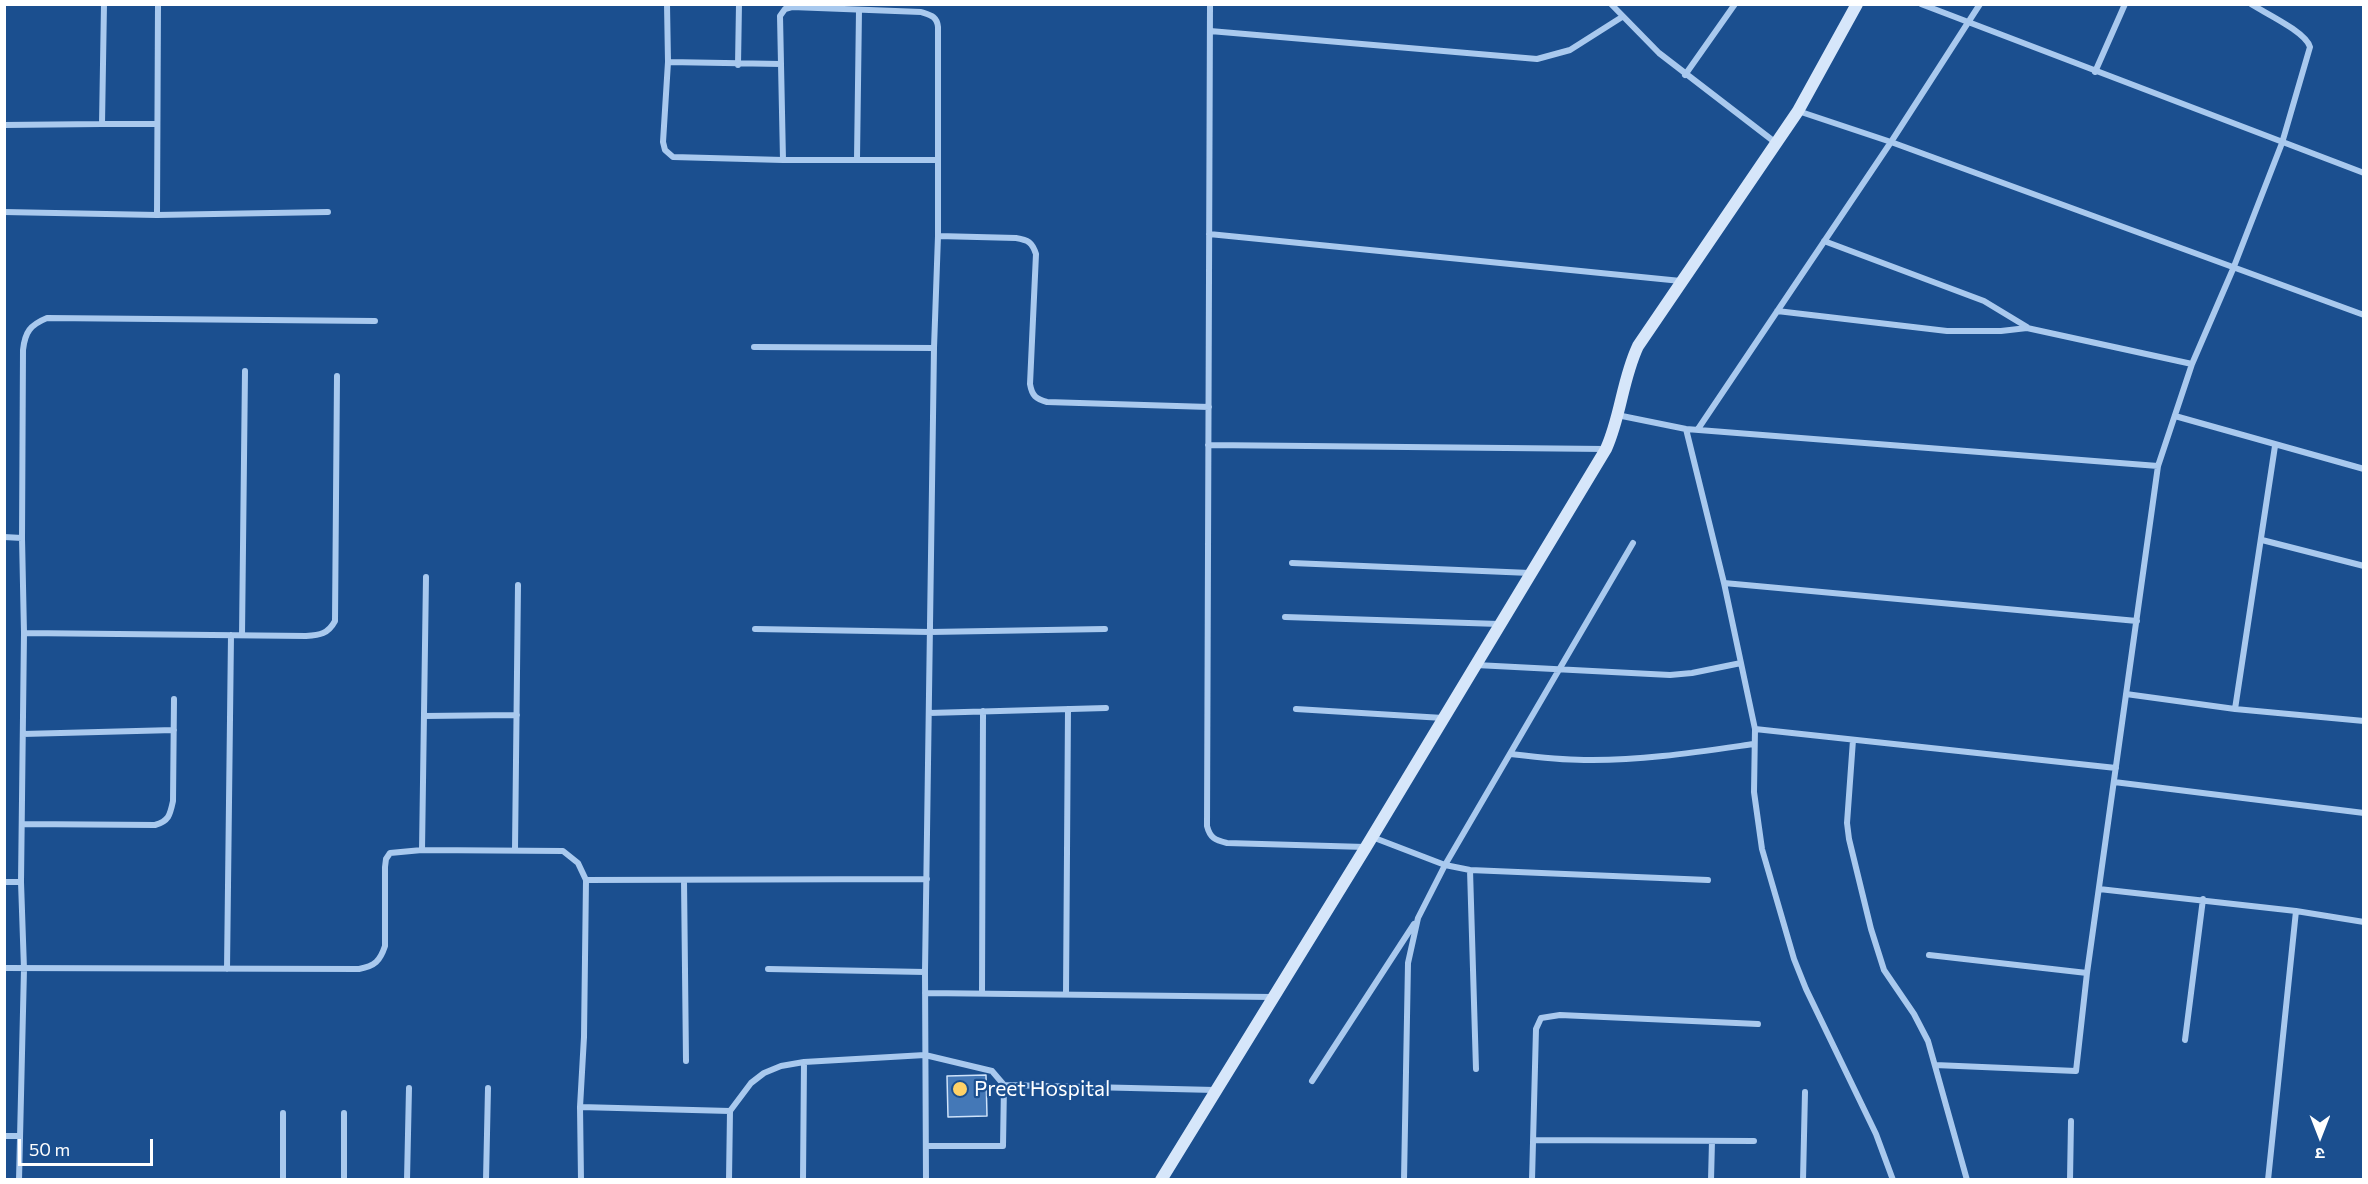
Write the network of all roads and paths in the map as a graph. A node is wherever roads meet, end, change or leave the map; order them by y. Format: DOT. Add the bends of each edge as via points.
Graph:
graph roads {
  1 [pos="104,4"];
  2 [pos="158,4"];
  3 [pos="667,4"];
  4 [pos="739,4"];
  5 [pos="1210,4"];
  6 [pos="1611,4"];
  7 [pos="1735,4"];
  8 [pos="1857,4"];
  9 [pos="1921,4"];
  10 [pos="1980,4"];
  11 [pos="2125,4"];
  12 [pos="2251,4"];
  13 [pos="859,10"];
  14 [pos="1622,17"];
  15 [pos="1969,23"];
  16 [pos="1210,31"];
  17 [pos="668,62"];
  18 [pos="781,64"];
  19 [pos="738,65"];
  20 [pos="2095,72"];
  21 [pos="1684,75"];
  22 [pos="1798,111"];
  23 [pos="102,124"];
  24 [pos="156,124"];
  25 [pos="4,125"];
  26 [pos="1891,142"];
  27 [pos="1776,143"];
  28 [pos="2282,143"];
  29 [pos="857,159"];
  30 [pos="783,160"];
  31 [pos="938,160"];
  32 [pos="2364,173"];
  33 [pos="4,212"];
  34 [pos="328,212"];
  35 [pos="157,215"];
  36 [pos="1209,234"];
  37 [pos="938,236"];
  38 [pos="1824,241"];
  39 [pos="2233,269"];
  40 [pos="1681,281"];
  41 [pos="1777,311"];
  42 [pos="2364,315"];
  43 [pos="375,321"];
  44 [pos="2027,327"];
  45 [pos="754,347"];
  46 [pos="934,348"];
  47 [pos="2192,364"];
  48 [pos="245,371"];
  49 [pos="337,376"];
  50 [pos="1209,407"];
  51 [pos="1617,415"];
  52 [pos="2175,416"];
  53 [pos="1686,429"];
  54 [pos="1698,429"];
  55 [pos="1208,446"];
  56 [pos="2275,446"];
  57 [pos="1606,449"];
  58 [pos="2158,466"];
  59 [pos="2364,469"];
  60 [pos="4,537"];
  61 [pos="22,538"];
  62 [pos="2262,540"];
  63 [pos="1633,543"];
  64 [pos="1292,563"];
  65 [pos="2364,566"];
  66 [pos="1531,573"];
  67 [pos="426,578"];
  68 [pos="1724,583"];
  69 [pos="518,585"];
  70 [pos="1286,617"];
  71 [pos="2137,621"];
  72 [pos="1500,624"];
  73 [pos="755,629"];
  74 [pos="1105,629"];
  75 [pos="930,632"];
  76 [pos="24,633"];
  77 [pos="231,635"];
  78 [pos="242,635"];
  79 [pos="1741,663"];
  80 [pos="1475,665"];
  81 [pos="1559,670"];
  82 [pos="2126,694"];
  83 [pos="174,699"];
  84 [pos="1106,708"];
  85 [pos="1068,709"];
  86 [pos="1296,709"];
  87 [pos="2235,709"];
  88 [pos="983,711"];
  89 [pos="929,713"];
  90 [pos="517,715"];
  91 [pos="424,716"];
  92 [pos="1444,718"];
  93 [pos="2364,721"];
  94 [pos="1755,729"];
  95 [pos="174,730"];
  96 [pos="22,734"];
  97 [pos="1853,740"];
  98 [pos="1754,744"];
  99 [pos="1510,754"];
  100 [pos="2116,768"];
  101 [pos="2114,782"];
  102 [pos="2364,813"];
  103 [pos="21,824"];
  104 [pos="1369,842"];
  105 [pos="515,849"];
  106 [pos="422,850"];
  107 [pos="1445,865"];
  108 [pos="1470,870"];
  109 [pos="927,879"];
  110 [pos="586,880"];
  111 [pos="684,880"];
  112 [pos="1708,880"];
  113 [pos="4,882"];
  114 [pos="21,882"];
  115 [pos="2099,889"];
  116 [pos="2203,899"];
  117 [pos="2296,911"];
  118 [pos="1418,918"];
  119 [pos="2364,922"];
  120 [pos="1929,955"];
  121 [pos="4,969"];
  122 [pos="24,969"];
  123 [pos="227,969"];
  124 [pos="768,969"];
  125 [pos="925,972"];
  126 [pos="2087,973"];
  127 [pos="925,993"];
  128 [pos="982,993"];
  129 [pos="1066,994"];
  130 [pos="1273,997"];
  131 [pos="1758,1024"];
  132 [pos="2185,1040"];
  133 [pos="925,1055"];
  134 [pos="686,1060"];
  135 [pos="804,1062"];
  136 [pos="1935,1065"];
  137 [pos="1476,1069"];
  138 [pos="1312,1081"];
  139 [pos="1004,1085"];
  140 [pos="409,1088"];
  141 [pos="488,1088"];
  142 [pos="1215,1090"];
  143 [pos="1805,1092"];
  144 [pos="580,1107"];
  145 [pos="730,1111"];
  146 [pos="283,1113"];
  147 [pos="344,1113"];
  148 [pos="2071,1121"];
  149 [pos="4,1136"];
  150 [pos="20,1136"];
  151 [pos="1533,1140"];
  152 [pos="1712,1141"];
  153 [pos="1754,1141"];
  154 [pos="926,1146"];
  155 [pos="19,1179"];
  156 [pos="283,1179"];
  157 [pos="344,1179"];
  158 [pos="407,1179"];
  159 [pos="486,1179"];
  160 [pos="581,1179"];
  161 [pos="729,1179"];
  162 [pos="803,1179"];
  163 [pos="926,1179"];
  164 [pos="1161,1179"];
  165 [pos="1404,1179"];
  166 [pos="1532,1179"];
  167 [pos="1711,1179"];
  168 [pos="1803,1179"];
  169 [pos="1893,1179"];
  170 [pos="1967,1179"];
  171 [pos="2070,1179"];
  172 [pos="2268,1179"];
  1 -- 23 [label="street"];
  2 -- 24 [label="street"];
  3 -- 17 [label="street"];
  4 -- 19 [label="street"];
  5 -- 16 [label="street"];
  6 -- 14 [label="street"];
  7 -- 21 [label="street"];
  8 -- 22 [label="street"];
  9 -- 15 [label="street"];
  10 -- 15 [label="street"];
  11 -- 20 [label="street"];
  12 -- 28 [label="street" via="2299,33 2310,47"];
  13 -- 18 [label="street" via="785,9 780,16"];
  13 -- 29 [label="street"];
  13 -- 31 [label="street" via="921,12 938,22"];
  14 -- 16 [label="street" via="1570,51 1537,59"];
  14 -- 21 [label="street"];
  15 -- 20 [label="street"];
  15 -- 26 [label="street"];
  16 -- 36 [label="street"];
  17 -- 19 [label="street"];
  17 -- 30 [label="street" via="664,150 682,158"];
  18 -- 19 [label="street"];
  18 -- 30 [label="street"];
  20 -- 28 [label="street"];
  21 -- 27 [label="street"];
  22 -- 26 [label="street"];
  22 -- 27 [label="street"];
  23 -- 24 [label="street"];
  23 -- 25 [label="street"];
  24 -- 35 [label="street"];
  26 -- 38 [label="street"];
  26 -- 39 [label="street"];
  27 -- 40 [label="street"];
  28 -- 32 [label="street"];
  28 -- 39 [label="street"];
  29 -- 30 [label="street"];
  29 -- 31 [label="street"];
  31 -- 37 [label="street"];
  33 -- 35 [label="street"];
  34 -- 35 [label="street"];
  36 -- 40 [label="street"];
  36 -- 50 [label="street"];
  37 -- 46 [label="street"];
  37 -- 50 [label="street" via="1016,238 1033,244 1036,254 1030,384 1031,393 1038,399"];
  38 -- 41 [label="street"];
  38 -- 44 [label="street" via="1984,301"];
  39 -- 42 [label="street"];
  39 -- 47 [label="street"];
  40 -- 51 [label="street" via="1638,346 1628,367"];
  41 -- 44 [label="street" via="1947,330 2001,332"];
  41 -- 54 [label="street"];
  43 -- 61 [label="street" via="47,318 33,324 24,335 22,350"];
  44 -- 47 [label="street"];
  45 -- 46 [label="street"];
  46 -- 75 [label="street"];
  47 -- 52 [label="street"];
  48 -- 78 [label="street"];
  49 -- 78 [label="street" via="335,621 330,631 319,635"];
  50 -- 55 [label="street"];
  51 -- 53 [label="street"];
  51 -- 57 [label="street"];
  52 -- 56 [label="street"];
  52 -- 58 [label="street"];
  53 -- 54 [label="street"];
  53 -- 68 [label="street"];
  54 -- 58 [label="street"];
  55 -- 57 [label="street"];
  55 -- 104 [label="street" via="1210,835 1227,843"];
  56 -- 59 [label="street"];
  56 -- 62 [label="street"];
  57 -- 66 [label="street"];
  58 -- 71 [label="street"];
  60 -- 61 [label="street"];
  61 -- 76 [label="street"];
  62 -- 65 [label="street"];
  62 -- 87 [label="street"];
  63 -- 81 [label="street"];
  64 -- 66 [label="street"];
  66 -- 72 [label="street"];
  67 -- 91 [label="street"];
  68 -- 71 [label="street"];
  68 -- 79 [label="street"];
  69 -- 90 [label="street"];
  70 -- 72 [label="street"];
  71 -- 82 [label="street"];
  72 -- 80 [label="street"];
  73 -- 75 [label="street"];
  74 -- 75 [label="street"];
  75 -- 89 [label="street"];
  76 -- 77 [label="street"];
  76 -- 96 [label="street"];
  77 -- 78 [label="street"];
  77 -- 123 [label="street"];
  79 -- 81 [label="street" via="1670,675"];
  79 -- 94 [label="street"];
  80 -- 81 [label="street"];
  80 -- 92 [label="street"];
  81 -- 99 [label="street"];
  82 -- 87 [label="street"];
  82 -- 100 [label="street"];
  83 -- 95 [label="street"];
  84 -- 85 [label="street"];
  85 -- 88 [label="street"];
  85 -- 129 [label="street"];
  86 -- 92 [label="street"];
  87 -- 93 [label="street"];
  88 -- 89 [label="street"];
  88 -- 128 [label="street"];
  89 -- 109 [label="street"];
  90 -- 91 [label="street"];
  90 -- 105 [label="street"];
  91 -- 106 [label="street"];
  92 -- 104 [label="street"];
  94 -- 97 [label="street"];
  94 -- 98 [label="street"];
  95 -- 96 [label="street"];
  95 -- 103 [label="street" via="173,801 165,822"];
  96 -- 103 [label="street"];
  97 -- 100 [label="street"];
  97 -- 136 [label="street" via="1847,823 1871,929 1884,970 1922,1028"];
  98 -- 99 [label="street" via="1610,760"];
  98 -- 169 [label="street" via="1757,829 1794,959"];
  99 -- 107 [label="street"];
  100 -- 101 [label="street"];
  101 -- 102 [label="street"];
  101 -- 115 [label="street"];
  103 -- 114 [label="street"];
  104 -- 107 [label="street"];
  104 -- 130 [label="street"];
  105 -- 106 [label="street"];
  105 -- 110 [label="street" via="562,851 578,863"];
  106 -- 123 [label="street" via="390,853 386,859 385,946 373,966"];
  107 -- 108 [label="street"];
  107 -- 118 [label="street"];
  108 -- 112 [label="street"];
  108 -- 137 [label="street"];
  109 -- 111 [label="street"];
  109 -- 125 [label="street"];
  110 -- 111 [label="street"];
  110 -- 144 [label="street"];
  111 -- 134 [label="street"];
  113 -- 114 [label="street"];
  114 -- 122 [label="street"];
  115 -- 116 [label="street"];
  115 -- 126 [label="street"];
  116 -- 117 [label="street"];
  116 -- 132 [label="street"];
  117 -- 119 [label="street"];
  117 -- 172 [label="street"];
  118 -- 138 [label="street"];
  118 -- 165 [label="street" via="1408,963"];
  120 -- 126 [label="street"];
  121 -- 122 [label="street"];
  122 -- 123 [label="street"];
  122 -- 150 [label="street"];
  124 -- 125 [label="street"];
  125 -- 127 [label="street"];
  126 -- 136 [label="street" via="2076,1071"];
  127 -- 128 [label="street"];
  127 -- 133 [label="street"];
  128 -- 129 [label="street"];
  129 -- 130 [label="street"];
  130 -- 142 [label="street"];
  131 -- 151 [label="street" via="1560,1015 1540,1018 1536,1029"];
  133 -- 135 [label="street"];
  133 -- 139 [label="street" via="992,1071"];
  133 -- 154 [label="street"];
  135 -- 145 [label="street" via="764,1073"];
  135 -- 162 [label="street"];
  136 -- 170 [label="street"];
  139 -- 142 [label="street"];
  139 -- 154 [label="street" via="1003,1146"];
  140 -- 158 [label="street"];
  141 -- 159 [label="street"];
  142 -- 164 [label="street"];
  143 -- 168 [label="street"];
  144 -- 145 [label="street"];
  144 -- 160 [label="street"];
  145 -- 161 [label="street"];
  146 -- 156 [label="street"];
  147 -- 157 [label="street"];
  148 -- 171 [label="street"];
  149 -- 150 [label="street"];
  150 -- 155 [label="street"];
  151 -- 152 [label="street"];
  151 -- 166 [label="street"];
  152 -- 153 [label="street"];
  152 -- 167 [label="street"];
  154 -- 163 [label="street"];
}
